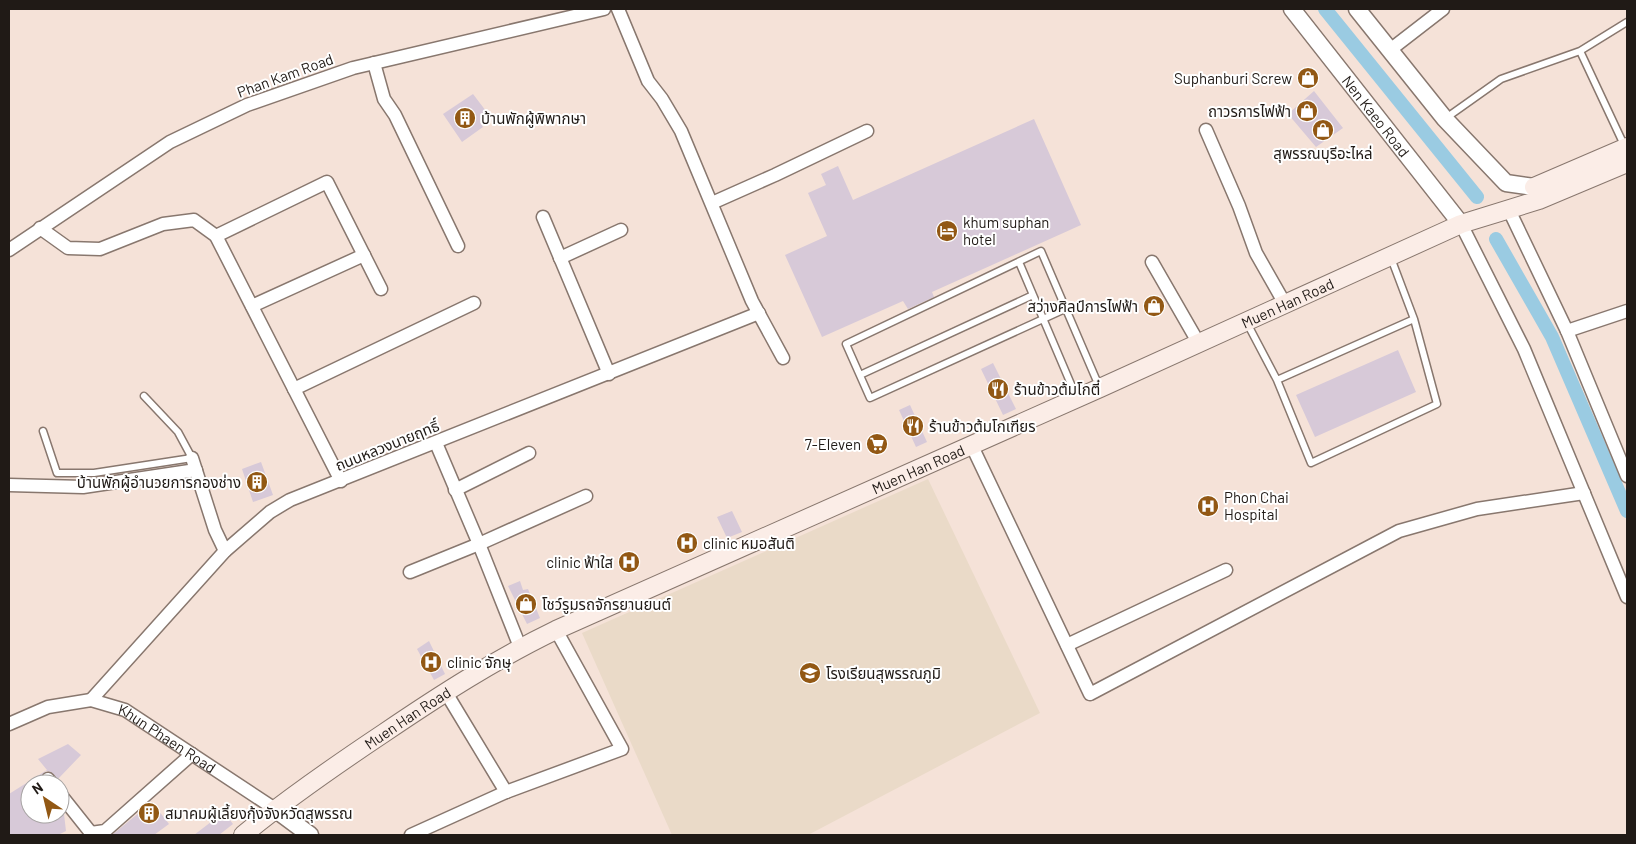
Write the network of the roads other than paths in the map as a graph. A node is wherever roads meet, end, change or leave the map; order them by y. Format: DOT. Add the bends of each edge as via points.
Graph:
graph roads {
  1 [pos="604,9"];
  2 [pos="618,9"];
  3 [pos="1292,9"];
  4 [pos="1357,9"];
  5 [pos="1443,9"];
  6 [pos="559,14"];
  7 [pos="1627,22"];
  8 [pos="1390,50"];
  9 [pos="1580,51"];
  10 [pos="374,63"];
  11 [pos="1445,119"];
  12 [pos="1206,130"];
  13 [pos="867,131"];
  14 [pos="1627,153"];
  15 [pos="1534,186"];
  16 [pos="712,203"];
  17 [pos="1510,210"];
  18 [pos="543,218"];
  19 [pos="1461,224"];
  20 [pos="40,228"];
  21 [pos="620,230"];
  22 [pos="216,236"];
  23 [pos="458,246"];
  24 [pos="9,250"];
  25 [pos="364,255"];
  26 [pos="1391,256"];
  27 [pos="560,258"];
  28 [pos="1019,262"];
  29 [pos="1152,262"];
  30 [pos="381,289"];
  31 [pos="1033,295"];
  32 [pos="474,303"];
  33 [pos="1285,304"];
  34 [pos="252,306"];
  35 [pos="1065,309"];
  36 [pos="1627,311"];
  37 [pos="759,313"];
  38 [pos="1043,318"];
  39 [pos="1414,319"];
  40 [pos="1246,321"];
  41 [pos="1567,331"];
  42 [pos="1198,342"];
  43 [pos="783,358"];
  44 [pos="609,374"];
  45 [pos="860,375"];
  46 [pos="1277,380"];
  47 [pos="1100,388"];
  48 [pos="294,389"];
  49 [pos="144,396"];
  50 [pos="1076,397"];
  51 [pos="44,431"];
  52 [pos="436,443"];
  53 [pos="971,444"];
  54 [pos="529,452"];
  55 [pos="192,458"];
  56 [pos="196,470"];
  57 [pos="1627,476"];
  58 [pos="341,481"];
  59 [pos="9,485"];
  60 [pos="455,490"];
  61 [pos="1584,493"];
  62 [pos="586,496"];
  63 [pos="479,544"];
  64 [pos="225,551"];
  65 [pos="1226,570"];
  66 [pos="410,572"];
  67 [pos="1627,597"];
  68 [pos="556,630"];
  69 [pos="1067,645"];
  70 [pos="520,647"];
  71 [pos="445,691"];
  72 [pos="91,700"];
  73 [pos="9,724"];
  74 [pos="192,754"];
  75 [pos="506,792"];
  76 [pos="70,808"];
  77 [pos="275,809"];
  78 [pos="89,834"];
  79 [pos="243,835"];
  80 [pos="310,835"];
  81 [pos="411,835"];
  1 -- 6 [label="street, Phan Kam Road"];
  2 -- 16 [label="street" via="648,81 681,131"];
  3 -- 19 [label="street, Nen Kaeo Road"];
  4 -- 8 [label="street"];
  5 -- 8 [label="street"];
  6 -- 10 [label="street, Phan Kam Road"];
  7 -- 9 [label="lane"];
  8 -- 11 [label="street"];
  9 -- 11 [label="lane" via="1501,79"];
  9 -- 14 [label="lane"];
  10 -- 20 [label="street, Phan Kam Road" via="247,105 170,142"];
  10 -- 23 [label="street" via="384,99 395,115"];
  11 -- 15 [label="street" via="1506,182"];
  12 -- 33 [label="street" via="1256,254"];
  13 -- 16 [label="street"];
  14 -- 15 [label="main road"];
  14 -- 17 [label="main road, Muen Han Road" via="1539,200"];
  16 -- 37 [label="street"];
  17 -- 19 [label="main road, Muen Han Road"];
  17 -- 41 [label="street"];
  18 -- 27 [label="street"];
  19 -- 26 [label="main road, Muen Han Road"];
  19 -- 61 [label="street" via="1524,349"];
  20 -- 22 [label="street" via="68,248 100,249 163,224 194,220"];
  20 -- 24 [label="street, Phan Kam Road"];
  21 -- 27 [label="street"];
  22 -- 25 [label="street" via="327,182"];
  22 -- 34 [label="street"];
  25 -- 30 [label="street"];
  25 -- 34 [label="street"];
  26 -- 33 [label="main road, Muen Han Road"];
  26 -- 39 [label="lane"];
  27 -- 44 [label="street"];
  28 -- 31 [label="lane"];
  28 -- 35 [label="lane" via="1041,251"];
  28 -- 45 [label="lane" via="846,344"];
  29 -- 42 [label="street"];
  31 -- 38 [label="lane"];
  31 -- 45 [label="lane"];
  32 -- 48 [label="street"];
  33 -- 40 [label="main road, Muen Han Road"];
  34 -- 48 [label="street"];
  35 -- 38 [label="lane"];
  35 -- 47 [label="lane"];
  36 -- 41 [label="street"];
  37 -- 43 [label="street"];
  37 -- 44 [label="street, ถนนหลวงนายฤทธิ์"];
  38 -- 45 [label="lane" via="870,398"];
  38 -- 50 [label="lane"];
  39 -- 46 [label="lane"];
  39 -- 46 [label="lane" via="1438,404 1311,463"];
  40 -- 42 [label="main road, Muen Han Road"];
  40 -- 46 [label="lane"];
  41 -- 57 [label="street"];
  42 -- 47 [label="main road, Muen Han Road"];
  44 -- 52 [label="street, ถนนหลวงนายฤทธิ์"];
  47 -- 50 [label="main road, Muen Han Road"];
  48 -- 58 [label="street"];
  49 -- 55 [label="lane" via="178,432"];
  50 -- 53 [label="main road, Muen Han Road"];
  51 -- 55 [label="lane" via="57,473 94,474"];
  52 -- 58 [label="street, ถนนหลวงนายฤทธิ์"];
  52 -- 60 [label="street"];
  53 -- 68 [label="main road, Muen Han Road"];
  53 -- 69 [label="street"];
  54 -- 60 [label="street"];
  55 -- 56 [label="street"];
  56 -- 59 [label="street" via="83,487"];
  56 -- 64 [label="street"];
  58 -- 64 [label="street, ถนนหลวงนายฤทธิ์" via="290,500 270,512"];
  60 -- 63 [label="street"];
  61 -- 67 [label="street"];
  61 -- 69 [label="street" via="1477,509 1399,531 1090,694"];
  62 -- 63 [label="street"];
  63 -- 66 [label="street"];
  63 -- 70 [label="street"];
  64 -- 72 [label="street, ถนนหลวงนายฤทธิ์"];
  65 -- 69 [label="street"];
  68 -- 70 [label="main road, Muen Han Road"];
  68 -- 75 [label="street" via="622,749"];
  70 -- 71 [label="main road, Muen Han Road"];
  71 -- 75 [label="street"];
  71 -- 77 [label="main road, Muen Han Road"];
  72 -- 73 [label="street, Khun Phaen Road" via="48,707"];
  72 -- 74 [label="street, Khun Phaen Road" via="125,710"];
  74 -- 77 [label="street, Khun Phaen Road"];
  74 -- 78 [label="street" via="105,832"];
  75 -- 81 [label="street"];
  76 -- 78 [label="street"];
  77 -- 79 [label="main road, Muen Han Road"];
  77 -- 80 [label="street, Khun Phaen Road"];
}
